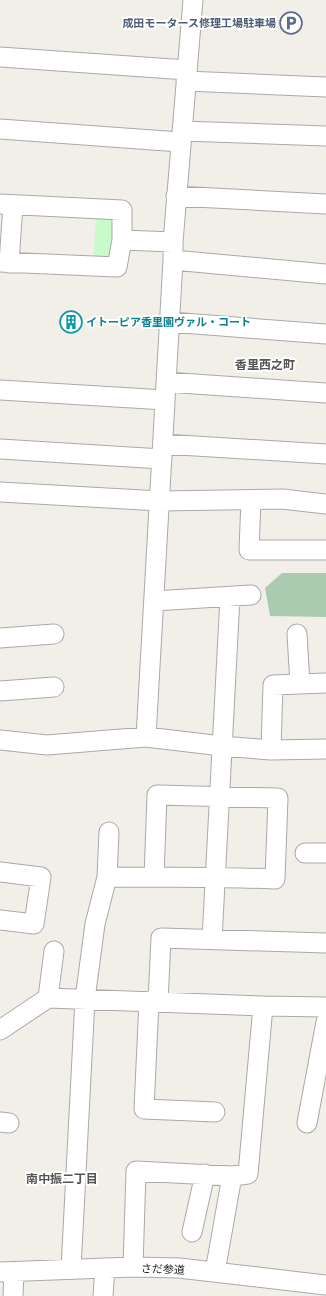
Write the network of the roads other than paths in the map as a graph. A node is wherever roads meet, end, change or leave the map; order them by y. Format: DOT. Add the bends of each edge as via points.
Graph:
graph roads {
  1 [pos="193,0"];
  2 [pos="0,57"];
  3 [pos="187,75"];
  4 [pos="326,88"];
  5 [pos="0,129"];
  6 [pos="181,136"];
  7 [pos="326,136"];
  8 [pos="176,196"];
  9 [pos="7,204"];
  10 [pos="326,204"];
  11 [pos="122,240"];
  12 [pos="173,251"];
  13 [pos="5,263"];
  14 [pos="326,274"];
  15 [pos="170,322"];
  16 [pos="326,334"];
  17 [pos="0,390"];
  18 [pos="166,391"];
  19 [pos="326,393"];
  20 [pos="0,449"];
  21 [pos="162,451"];
  22 [pos="326,454"];
  23 [pos="0,492"];
  24 [pos="251,500"];
  25 [pos="160,501"];
  26 [pos="326,504"];
  27 [pos="326,550"];
  28 [pos="251,595"];
  29 [pos="230,597"];
  30 [pos="154,601"];
  31 [pos="54,634"];
  32 [pos="298,634"];
  33 [pos="0,638"];
  34 [pos="326,683"];
  35 [pos="300,684"];
  36 [pos="54,687"];
  37 [pos="0,690"];
  38 [pos="146,737"];
  39 [pos="0,740"];
  40 [pos="222,746"];
  41 [pos="326,749"];
  42 [pos="271,750"];
  43 [pos="220,797"];
  44 [pos="109,832"];
  45 [pos="305,852"];
  46 [pos="326,853"];
  47 [pos="0,872"];
  48 [pos="106,877"];
  49 [pos="154,877"];
  50 [pos="215,877"];
  51 [pos="0,920"];
  52 [pos="212,940"];
  53 [pos="326,943"];
  54 [pos="54,952"];
  55 [pos="48,998"];
  56 [pos="85,999"];
  57 [pos="153,1002"];
  58 [pos="263,1006"];
  59 [pos="326,1007"];
  60 [pos="326,1022"];
  61 [pos="0,1030"];
  62 [pos="214,1112"];
  63 [pos="307,1123"];
  64 [pos="205,1174"];
  65 [pos="232,1176"];
  66 [pos="192,1232"];
  67 [pos="132,1267"];
  68 [pos="105,1268"];
  69 [pos="71,1269"];
  70 [pos="7,1272"];
  71 [pos="215,1272"];
  72 [pos="326,1285"];
  73 [pos="13,1296"];
  74 [pos="103,1296"];
  1 -- 3 [label="street"];
  2 -- 3 [label="street"];
  3 -- 4 [label="street"];
  3 -- 6 [label="street"];
  5 -- 6 [label="street"];
  6 -- 7 [label="street"];
  6 -- 8 [label="street"];
  8 -- 10 [label="street"];
  8 -- 12 [label="street"];
  9 -- 11 [label="street" via="122,210"];
  9 -- 13 [label="street"];
  11 -- 12 [label="street"];
  11 -- 13 [label="street" via="117,267"];
  12 -- 14 [label="street"];
  12 -- 15 [label="street"];
  15 -- 16 [label="street"];
  15 -- 18 [label="street"];
  17 -- 18 [label="street"];
  18 -- 19 [label="street"];
  18 -- 21 [label="street"];
  20 -- 21 [label="street"];
  21 -- 22 [label="street"];
  21 -- 25 [label="street"];
  23 -- 25 [label="street"];
  24 -- 25 [label="street"];
  24 -- 26 [label="street" via="282,499"];
  24 -- 27 [label="street" via="249,550"];
  25 -- 30 [label="street"];
  28 -- 29 [label="street"];
  29 -- 30 [label="street"];
  29 -- 40 [label="street"];
  30 -- 38 [label="street"];
  31 -- 33 [label="street"];
  32 -- 35 [label="street"];
  34 -- 35 [label="street"];
  35 -- 42 [label="street" via="273,685"];
  36 -- 37 [label="street"];
  38 -- 39 [label="street" via="47,745"];
  38 -- 40 [label="street"];
  40 -- 42 [label="street"];
  40 -- 43 [label="street"];
  41 -- 42 [label="street"];
  43 -- 49 [label="street" via="157,795"];
  43 -- 50 [label="street"];
  43 -- 50 [label="street" via="278,798 275,879"];
  44 -- 48 [label="street"];
  45 -- 46 [label="street"];
  47 -- 51 [label="street" via="41,877 34,924"];
  48 -- 49 [label="street"];
  48 -- 56 [label="street" via="95,924"];
  49 -- 50 [label="street"];
  50 -- 52 [label="street"];
  52 -- 53 [label="street"];
  52 -- 57 [label="street" via="161,938"];
  54 -- 55 [label="street"];
  55 -- 56 [label="street"];
  55 -- 61 [label="street"];
  56 -- 57 [label="street"];
  56 -- 69 [label="street"];
  57 -- 58 [label="street"];
  57 -- 62 [label="street" via="144,1109"];
  58 -- 59 [label="street"];
  58 -- 65 [label="street" via="248,1174"];
  60 -- 63 [label="street"];
  64 -- 65 [label="street"];
  64 -- 66 [label="street"];
  64 -- 67 [label="street" via="136,1171"];
  65 -- 71 [label="street"];
  67 -- 68 [label="street, さだ参道"];
  67 -- 71 [label="street, さだ参道"];
  68 -- 69 [label="street, さだ参道"];
  68 -- 74 [label="street"];
  69 -- 70 [label="street, さだ参道"];
  70 -- 73 [label="street"];
  71 -- 72 [label="street, さだ参道"];
}
